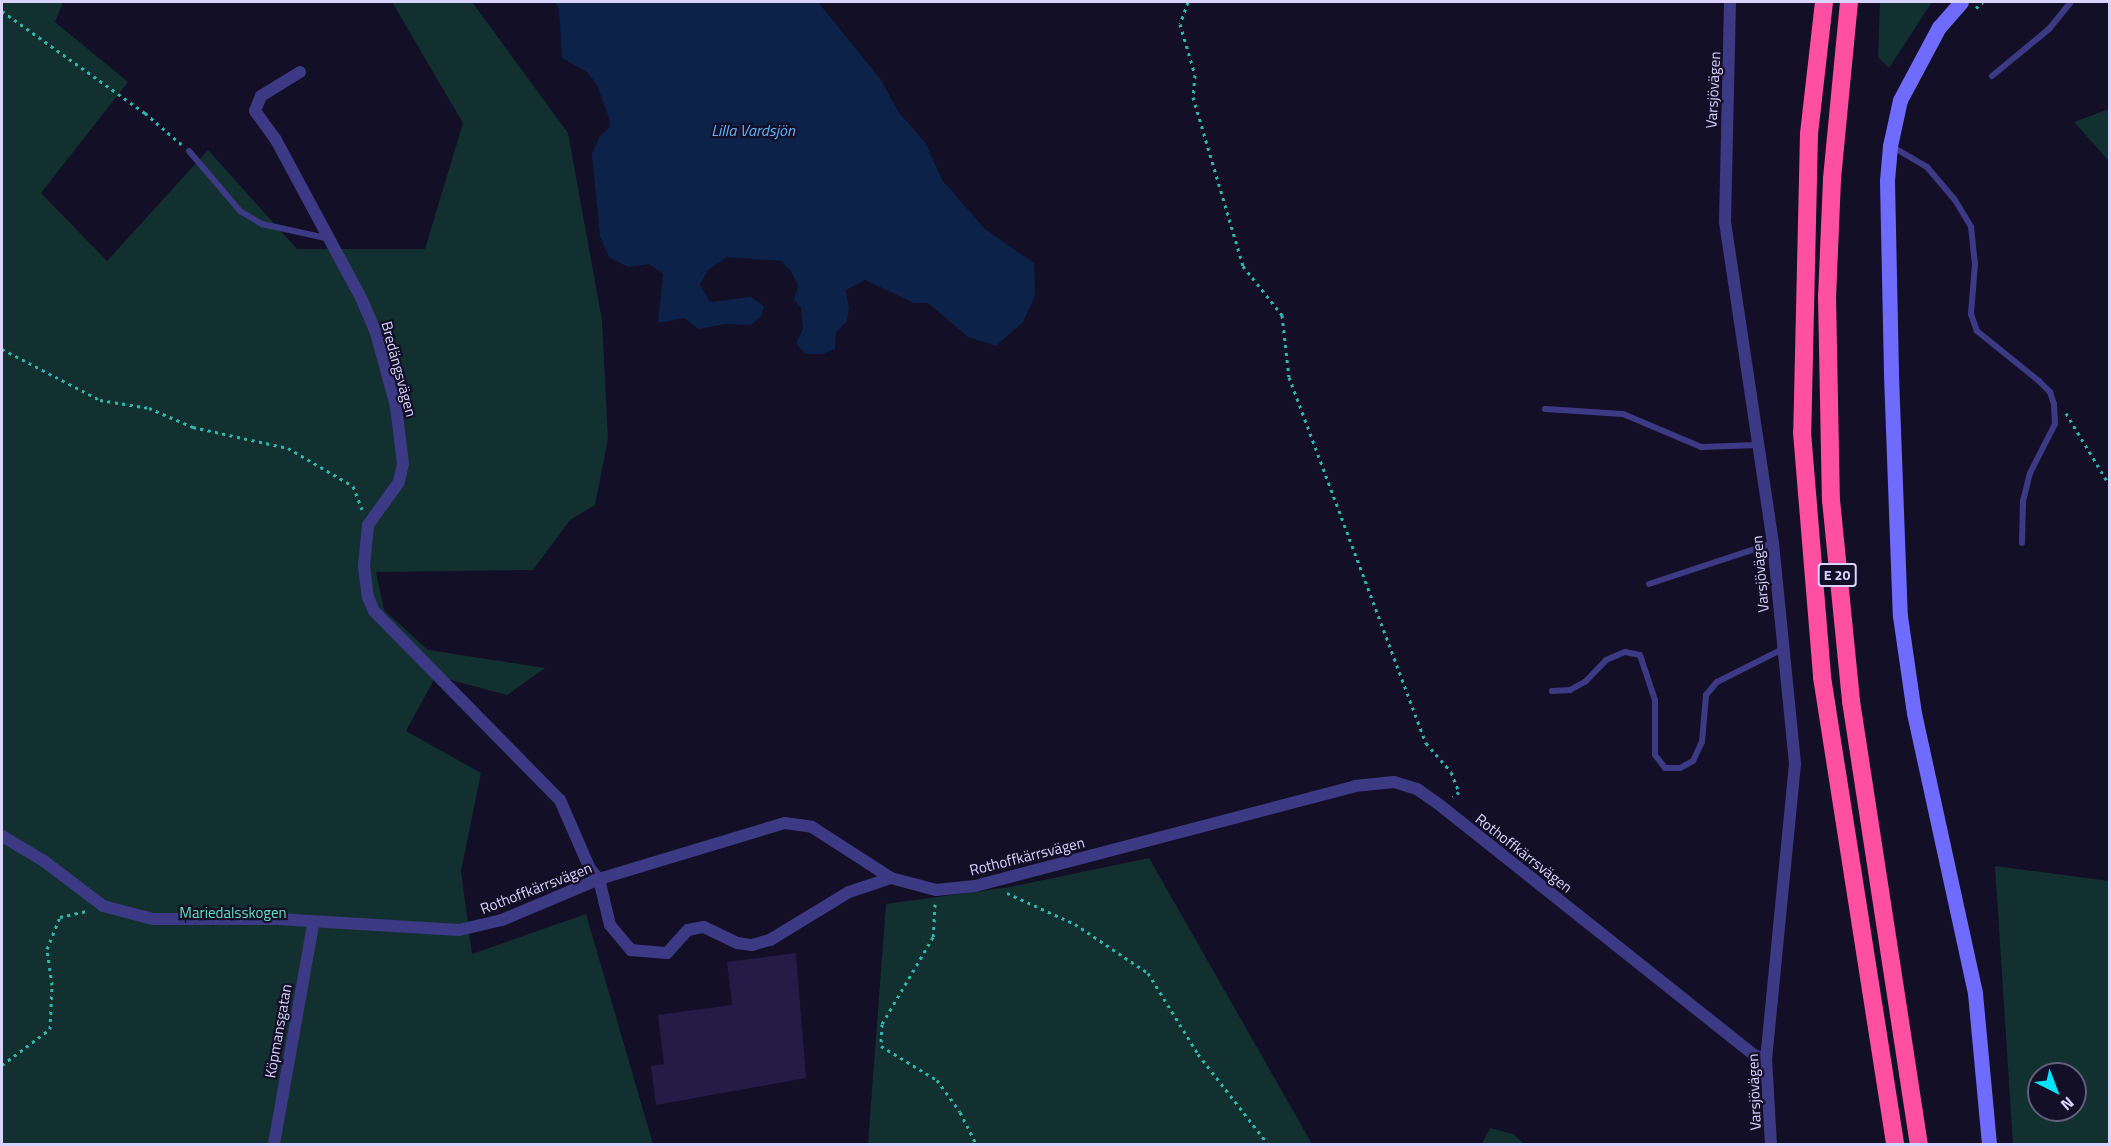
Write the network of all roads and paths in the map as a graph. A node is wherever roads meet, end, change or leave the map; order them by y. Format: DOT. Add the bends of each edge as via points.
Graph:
graph roads {
  1 [pos="1188,2"];
  2 [pos="1730,2"];
  3 [pos="1824,2"];
  4 [pos="1850,2"];
  5 [pos="1961,2"];
  6 [pos="1983,2"];
  7 [pos="2071,2"];
  8 [pos="2,11"];
  9 [pos="1969,15"];
  10 [pos="300,72"];
  11 [pos="1992,76"];
  12 [pos="1890,146"];
  13 [pos="189,151"];
  14 [pos="330,239"];
  15 [pos="2,349"];
  16 [pos="2054,404"];
  17 [pos="1545,409"];
  18 [pos="1758,445"];
  19 [pos="2109,486"];
  20 [pos="368,525"];
  21 [pos="1773,543"];
  22 [pos="2022,543"];
  23 [pos="1649,584"];
  24 [pos="1781,650"];
  25 [pos="1552,691"];
  26 [pos="1441,806"];
  27 [pos="2,836"];
  28 [pos="891,878"];
  29 [pos="599,879"];
  30 [pos="936,890"];
  31 [pos="996,893"];
  32 [pos="103,906"];
  33 [pos="313,924"];
  34 [pos="1766,1058"];
  35 [pos="2,1065"];
  36 [pos="274,1144"];
  37 [pos="976,1144"];
  38 [pos="1269,1144"];
  39 [pos="1771,1144"];
  40 [pos="1895,1144"];
  41 [pos="1919,1144"];
  42 [pos="1989,1144"];
  1 -- 26 [label="path" via="1180,24 1195,75 1193,97 1244,266 1282,315 1289,377 1343,515 1370,602 1426,743 1451,771 1459,792"];
  2 -- 18 [label="street, Varsjövägen" via="1724,212"];
  3 -- 40 [label="highway, E 20" via="1809,134 1802,432 1822,677"];
  4 -- 41 [label="highway, E 20" via="1833,167 1827,296 1831,500 1851,701"];
  5 -- 12 [label="street" via="1939,27 1900,100"];
  6 -- 9 [label="path"];
  7 -- 11 [label="lane" via="2049,29"];
  8 -- 13 [label="path" via="145,113"];
  10 -- 14 [label="street, Bredängsvägen" via="261,96 255,111"];
  12 -- 16 [label="lane" via="1927,167 1955,200 1971,227 1975,264 1971,314 1977,331 2044,386"];
  12 -- 42 [label="street" via="1887,182 1891,375 1900,616 1914,713 1975,993"];
  13 -- 14 [label="lane" via="240,211 272,227"];
  14 -- 20 [label="street, Bredängsvägen" via="376,333 399,429 403,464 399,482"];
  15 -- 20 [label="path" via="100,400 149,408 193,428 288,448 352,486"];
  16 -- 19 [label="path" via="2064,411"];
  16 -- 22 [label="lane" via="2055,424 2030,473 2023,501"];
  17 -- 18 [label="lane" via="1623,414 1701,447"];
  18 -- 21 [label="street, Varsjövägen"];
  20 -- 29 [label="street" via="364,566 374,611 560,800 590,869"];
  21 -- 23 [label="lane"];
  21 -- 24 [label="street, Varsjövägen"];
  24 -- 25 [label="lane" via="1717,682 1706,695 1702,742 1693,761 1680,768 1665,768 1655,755 1655,700 1640,655 1625,652 1606,660 1586,681 1570,690"];
  24 -- 34 [label="street, Varsjövägen" via="1795,792"];
  26 -- 30 [label="street, Rothoffkärrsvägen" via="1407,784 1376,782 975,886"];
  26 -- 34 [label="street, Rothoffkärrsvägen" via="1755,1056"];
  27 -- 32 [label="street, Rothoffkärrsvägen" via="45,861"];
  28 -- 29 [label="street, Rothoffkärrsvägen" via="812,827 785,823"];
  28 -- 29 [label="street" via="849,892 770,940 752,945 737,943 705,927 688,930 667,953 631,950 610,924"];
  28 -- 30 [label="street, Rothoffkärrsvägen"];
  29 -- 33 [label="street, Rothoffkärrsvägen" via="502,920 459,930 337,921"];
  30 -- 37 [label="path" via="933,937 882,1024 881,1046 937,1080"];
  31 -- 38 [label="path" via="1008,893 1075,924 1149,973 1198,1054"];
  32 -- 33 [label="street, Rothoffkärrsvägen" via="153,919 278,919"];
  32 -- 35 [label="path" via="60,917 47,949 52,986 50,1029"];
  33 -- 36 [label="street, Köpmansgatan"];
  34 -- 39 [label="street, Varsjövägen"];
}
